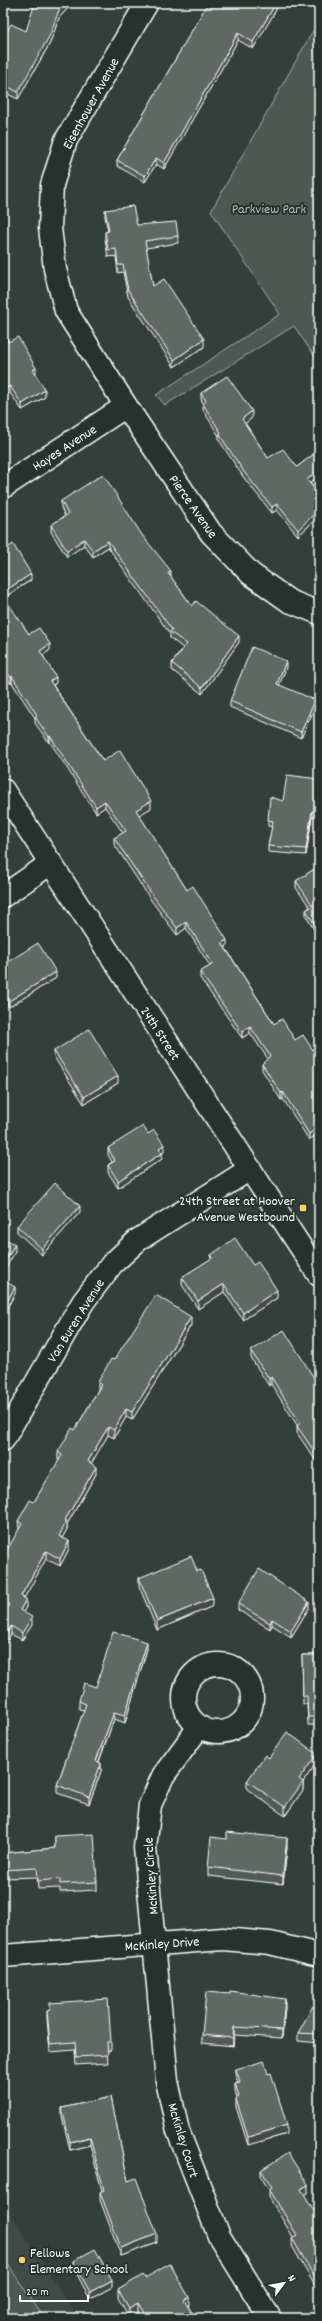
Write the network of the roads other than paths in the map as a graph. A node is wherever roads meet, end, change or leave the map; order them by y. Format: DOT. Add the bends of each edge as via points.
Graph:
graph roads {
  1 [pos="147,3"];
  2 [pos="126,406"];
  3 [pos="3,487"];
  4 [pos="319,613"];
  5 [pos="3,790"];
  6 [pos="51,864"];
  7 [pos="3,896"];
  8 [pos="250,1169"];
  9 [pos="319,1275"];
  10 [pos="3,1440"];
  11 [pos="199,1727"];
  12 [pos="155,1944"];
  13 [pos="319,1955"];
  14 [pos="3,1956"];
  15 [pos="270,2318"];
  1 -- 2 [label="street, Eisenhower Avenue" via="66,140 52,185 50,228 55,269 66,311"];
  2 -- 3 [label="street, Hayes Avenue"];
  2 -- 4 [label="street, Pierce Avenue" via="211,534 251,574 289,601"];
  5 -- 6 [label="street, 24th Street"];
  6 -- 7 [label="street"];
  6 -- 8 [label="street, 24th Street"];
  8 -- 9 [label="street, 24th Street"];
  8 -- 10 [label="street, Van Buren Avenue" via="138,1240 112,1264 83,1302"];
  11 -- 12 [label="street, McKinley Circle" via="163,1776 150,1805 145,1848"];
  12 -- 13 [label="street, McKinley Drive" via="223,1939 270,1943"];
  12 -- 14 [label="street, McKinley Drive"];
  12 -- 15 [label="street, McKinley Court" via="167,2081 178,2131 219,2236"];
}
